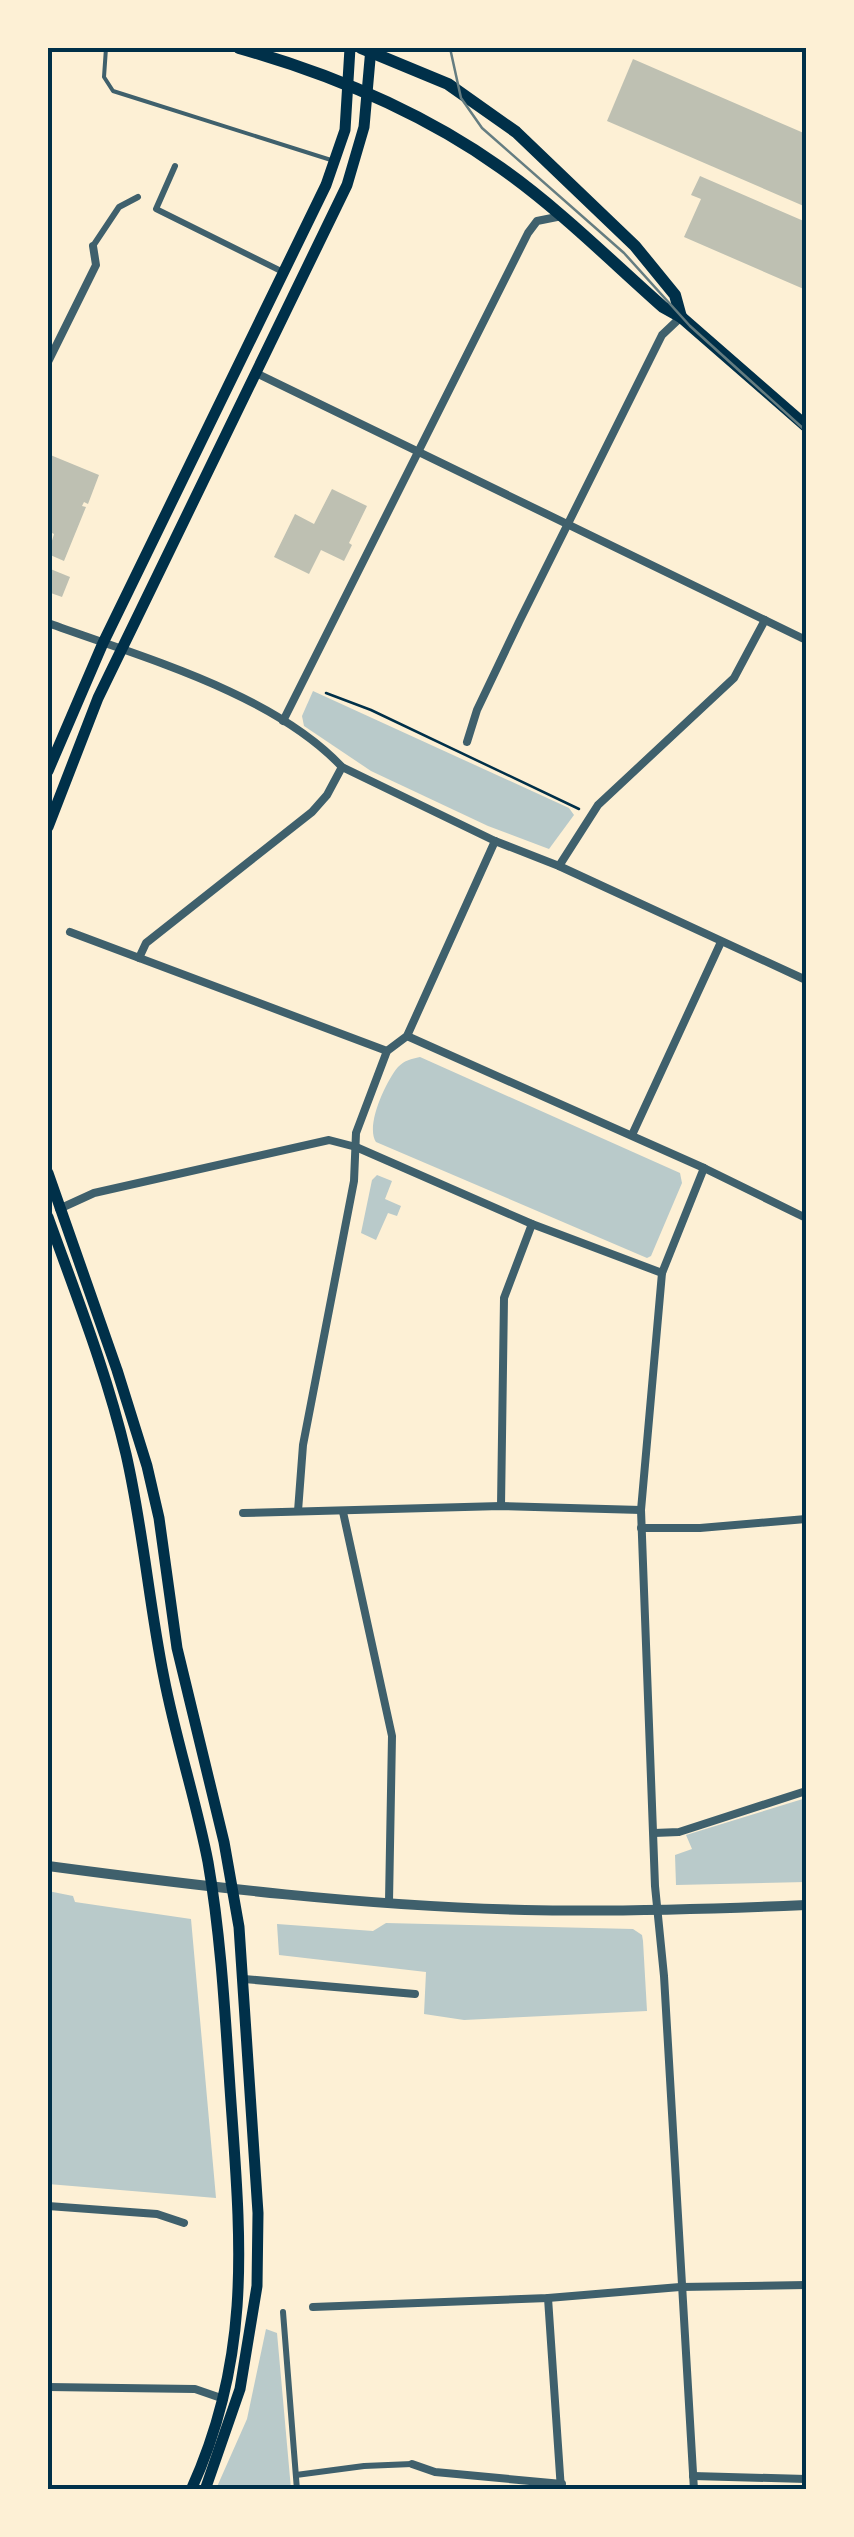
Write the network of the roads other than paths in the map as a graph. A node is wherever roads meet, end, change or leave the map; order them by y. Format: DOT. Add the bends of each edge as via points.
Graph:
graph roads {
  1 [pos="106,48"];
  2 [pos="239,48"];
  3 [pos="350,48"];
  4 [pos="368,49"];
  5 [pos="348,86"];
  6 [pos="368,94"];
  7 [pos="336,161"];
  8 [pos="174,166"];
  9 [pos="138,196"];
  10 [pos="562,216"];
  11 [pos="92,246"];
  12 [pos="284,272"];
  13 [pos="681,317"];
  14 [pos="48,362"];
  15 [pos="256,374"];
  16 [pos="806,426"];
  17 [pos="417,450"];
  18 [pos="570,525"];
  19 [pos="765,620"];
  20 [pos="48,623"];
  21 [pos="806,640"];
  22 [pos="103,643"];
  23 [pos="122,649"];
  24 [pos="283,721"];
  25 [pos="467,742"];
  26 [pos="342,767"];
  27 [pos="48,770"];
  28 [pos="48,827"];
  29 [pos="496,841"];
  30 [pos="559,866"];
  31 [pos="70,932"];
  32 [pos="721,942"];
  33 [pos="139,958"];
  34 [pos="806,980"];
  35 [pos="407,1036"];
  36 [pos="388,1051"];
  37 [pos="632,1135"];
  38 [pos="356,1147"];
  39 [pos="704,1168"];
  40 [pos="48,1173"];
  41 [pos="59,1209"];
  42 [pos="48,1217"];
  43 [pos="806,1218"];
  44 [pos="532,1224"];
  45 [pos="662,1273"];
  46 [pos="500,1506"];
  47 [pos="298,1510"];
  48 [pos="640,1510"];
  49 [pos="343,1512"];
  50 [pos="243,1513"];
  51 [pos="806,1519"];
  52 [pos="641,1528"];
  53 [pos="806,1791"];
  54 [pos="654,1833"];
  55 [pos="48,1866"];
  56 [pos="212,1888"];
  57 [pos="234,1890"];
  58 [pos="389,1902"];
  59 [pos="806,1904"];
  60 [pos="656,1910"];
  61 [pos="244,1979"];
  62 [pos="416,1994"];
  63 [pos="48,2206"];
  64 [pos="184,2223"];
  65 [pos="806,2286"];
  66 [pos="680,2287"];
  67 [pos="548,2298"];
  68 [pos="313,2307"];
  69 [pos="283,2312"];
  70 [pos="48,2387"];
  71 [pos="224,2398"];
  72 [pos="412,2464"];
  73 [pos="296,2475"];
  74 [pos="693,2476"];
  75 [pos="806,2479"];
  76 [pos="562,2486"];
  77 [pos="191,2490"];
  78 [pos="205,2490"];
  79 [pos="297,2490"];
  80 [pos="694,2490"];
  1 -- 7 [label="lane" via="104,77 113,91"];
  2 -- 5 [label="main road"];
  3 -- 5 [label="main road"];
  4 -- 6 [label="main road"];
  4 -- 13 [label="main road" via="448,84 516,132 634,246 675,295"];
  5 -- 6 [label="main road"];
  5 -- 7 [label="main road"];
  6 -- 10 [label="main road" via="471,148"];
  6 -- 15 [label="main road" via="346,185"];
  7 -- 12 [label="main road"];
  8 -- 12 [label="street" via="156,209"];
  9 -- 11 [label="street" via="119,207"];
  10 -- 13 [label="main road"];
  10 -- 17 [label="street" via="528,232"];
  11 -- 14 [label="street" via="96,265"];
  12 -- 22 [label="main road"];
  13 -- 16 [label="main road"];
  13 -- 18 [label="street" via="662,335"];
  15 -- 17 [label="street"];
  15 -- 23 [label="main road"];
  17 -- 18 [label="street"];
  17 -- 24 [label="street"];
  18 -- 19 [label="street"];
  18 -- 25 [label="street"];
  19 -- 21 [label="street"];
  19 -- 30 [label="street" via="734,678 598,805"];
  20 -- 22 [label="street"];
  22 -- 23 [label="street"];
  22 -- 27 [label="main road"];
  23 -- 24 [label="street"];
  23 -- 28 [label="main road"];
  24 -- 26 [label="street"];
  26 -- 29 [label="street"];
  26 -- 33 [label="street" via="312,812 146,943"];
  29 -- 30 [label="street"];
  29 -- 35 [label="street"];
  30 -- 32 [label="street"];
  31 -- 33 [label="street"];
  32 -- 34 [label="street"];
  32 -- 37 [label="street"];
  33 -- 36 [label="street"];
  35 -- 36 [label="street"];
  35 -- 37 [label="street"];
  36 -- 38 [label="street"];
  37 -- 39 [label="street"];
  38 -- 41 [label="street" via="330,1140 94,1192"];
  38 -- 44 [label="street"];
  38 -- 47 [label="street" via="303,1445"];
  39 -- 43 [label="street"];
  39 -- 45 [label="street"];
  40 -- 41 [label="main road"];
  41 -- 57 [label="main road" via="144,1456 177,1648"];
  42 -- 56 [label="main road" via="126,1452 164,1680"];
  44 -- 45 [label="street"];
  44 -- 46 [label="street" via="504,1298"];
  45 -- 48 [label="street"];
  46 -- 48 [label="street"];
  46 -- 49 [label="street"];
  47 -- 49 [label="street"];
  47 -- 50 [label="street"];
  48 -- 52 [label="street"];
  49 -- 58 [label="street" via="392,1736"];
  51 -- 52 [label="street"];
  52 -- 54 [label="street"];
  53 -- 54 [label="street" via="679,1832"];
  54 -- 60 [label="street"];
  55 -- 56 [label="street"];
  56 -- 57 [label="street"];
  56 -- 71 [label="main road" via="240,2259"];
  57 -- 58 [label="street"];
  57 -- 61 [label="main road"];
  58 -- 60 [label="street"];
  59 -- 60 [label="street"];
  60 -- 66 [label="street"];
  61 -- 62 [label="street"];
  61 -- 78 [label="main road" via="257,2286 242,2380"];
  63 -- 64 [label="street" via="156,2214"];
  65 -- 66 [label="street"];
  66 -- 67 [label="street"];
  66 -- 74 [label="street"];
  67 -- 68 [label="street"];
  67 -- 76 [label="street"];
  69 -- 73 [label="street"];
  70 -- 71 [label="street" via="195,2389"];
  71 -- 77 [label="main road"];
  72 -- 73 [label="street"];
  72 -- 76 [label="street"];
  73 -- 79 [label="street"];
  74 -- 75 [label="street"];
  74 -- 80 [label="street"];
}
